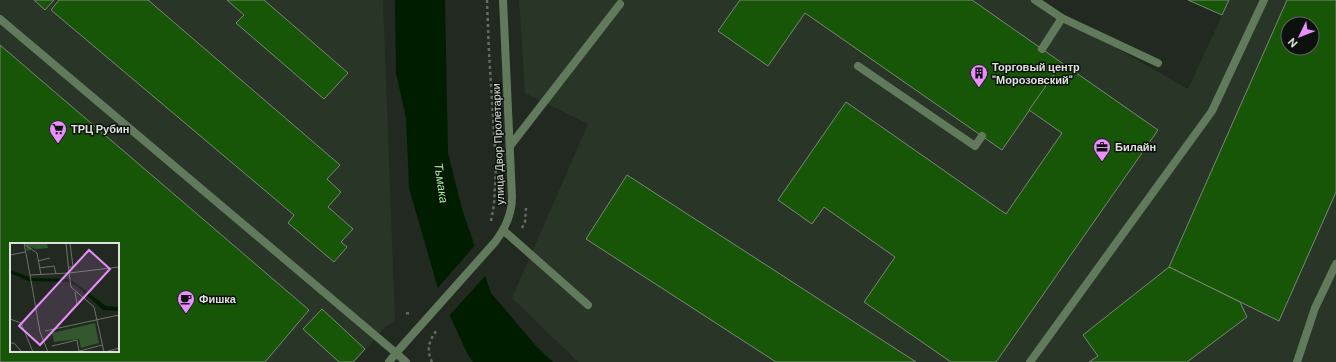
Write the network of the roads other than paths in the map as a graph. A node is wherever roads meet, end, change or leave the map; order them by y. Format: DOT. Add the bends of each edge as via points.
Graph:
graph roads {
  1 [pos="503,0"];
  2 [pos="1035,0"];
  3 [pos="1264,0"];
  4 [pos="620,4"];
  5 [pos="1062,18"];
  6 [pos="0,19"];
  7 [pos="1042,49"];
  8 [pos="1158,63"];
  9 [pos="858,66"];
  10 [pos="982,136"];
  11 [pos="510,146"];
  12 [pos="503,230"];
  13 [pos="1336,264"];
  14 [pos="588,305"];
  15 [pos="396,353"];
  16 [pos="389,362"];
  17 [pos="406,362"];
  18 [pos="1030,362"];
  19 [pos="1297,362"];
  1 -- 11 [label="street, улица Двор Пролетарки"];
  2 -- 5 [label="street"];
  3 -- 18 [label="street" via="1212,111"];
  4 -- 11 [label="street"];
  5 -- 7 [label="street"];
  5 -- 8 [label="street"];
  6 -- 15 [label="street"];
  9 -- 10 [label="street" via="975,146"];
  11 -- 12 [label="street, улица Двор Пролетарки" via="512,201 510,215"];
  12 -- 14 [label="street"];
  12 -- 15 [label="street, улица Двор Пролетарки"];
  13 -- 19 [label="street" via="1315,308"];
  15 -- 16 [label="street, улица Двор Пролетарки"];
  15 -- 17 [label="street"];
}
